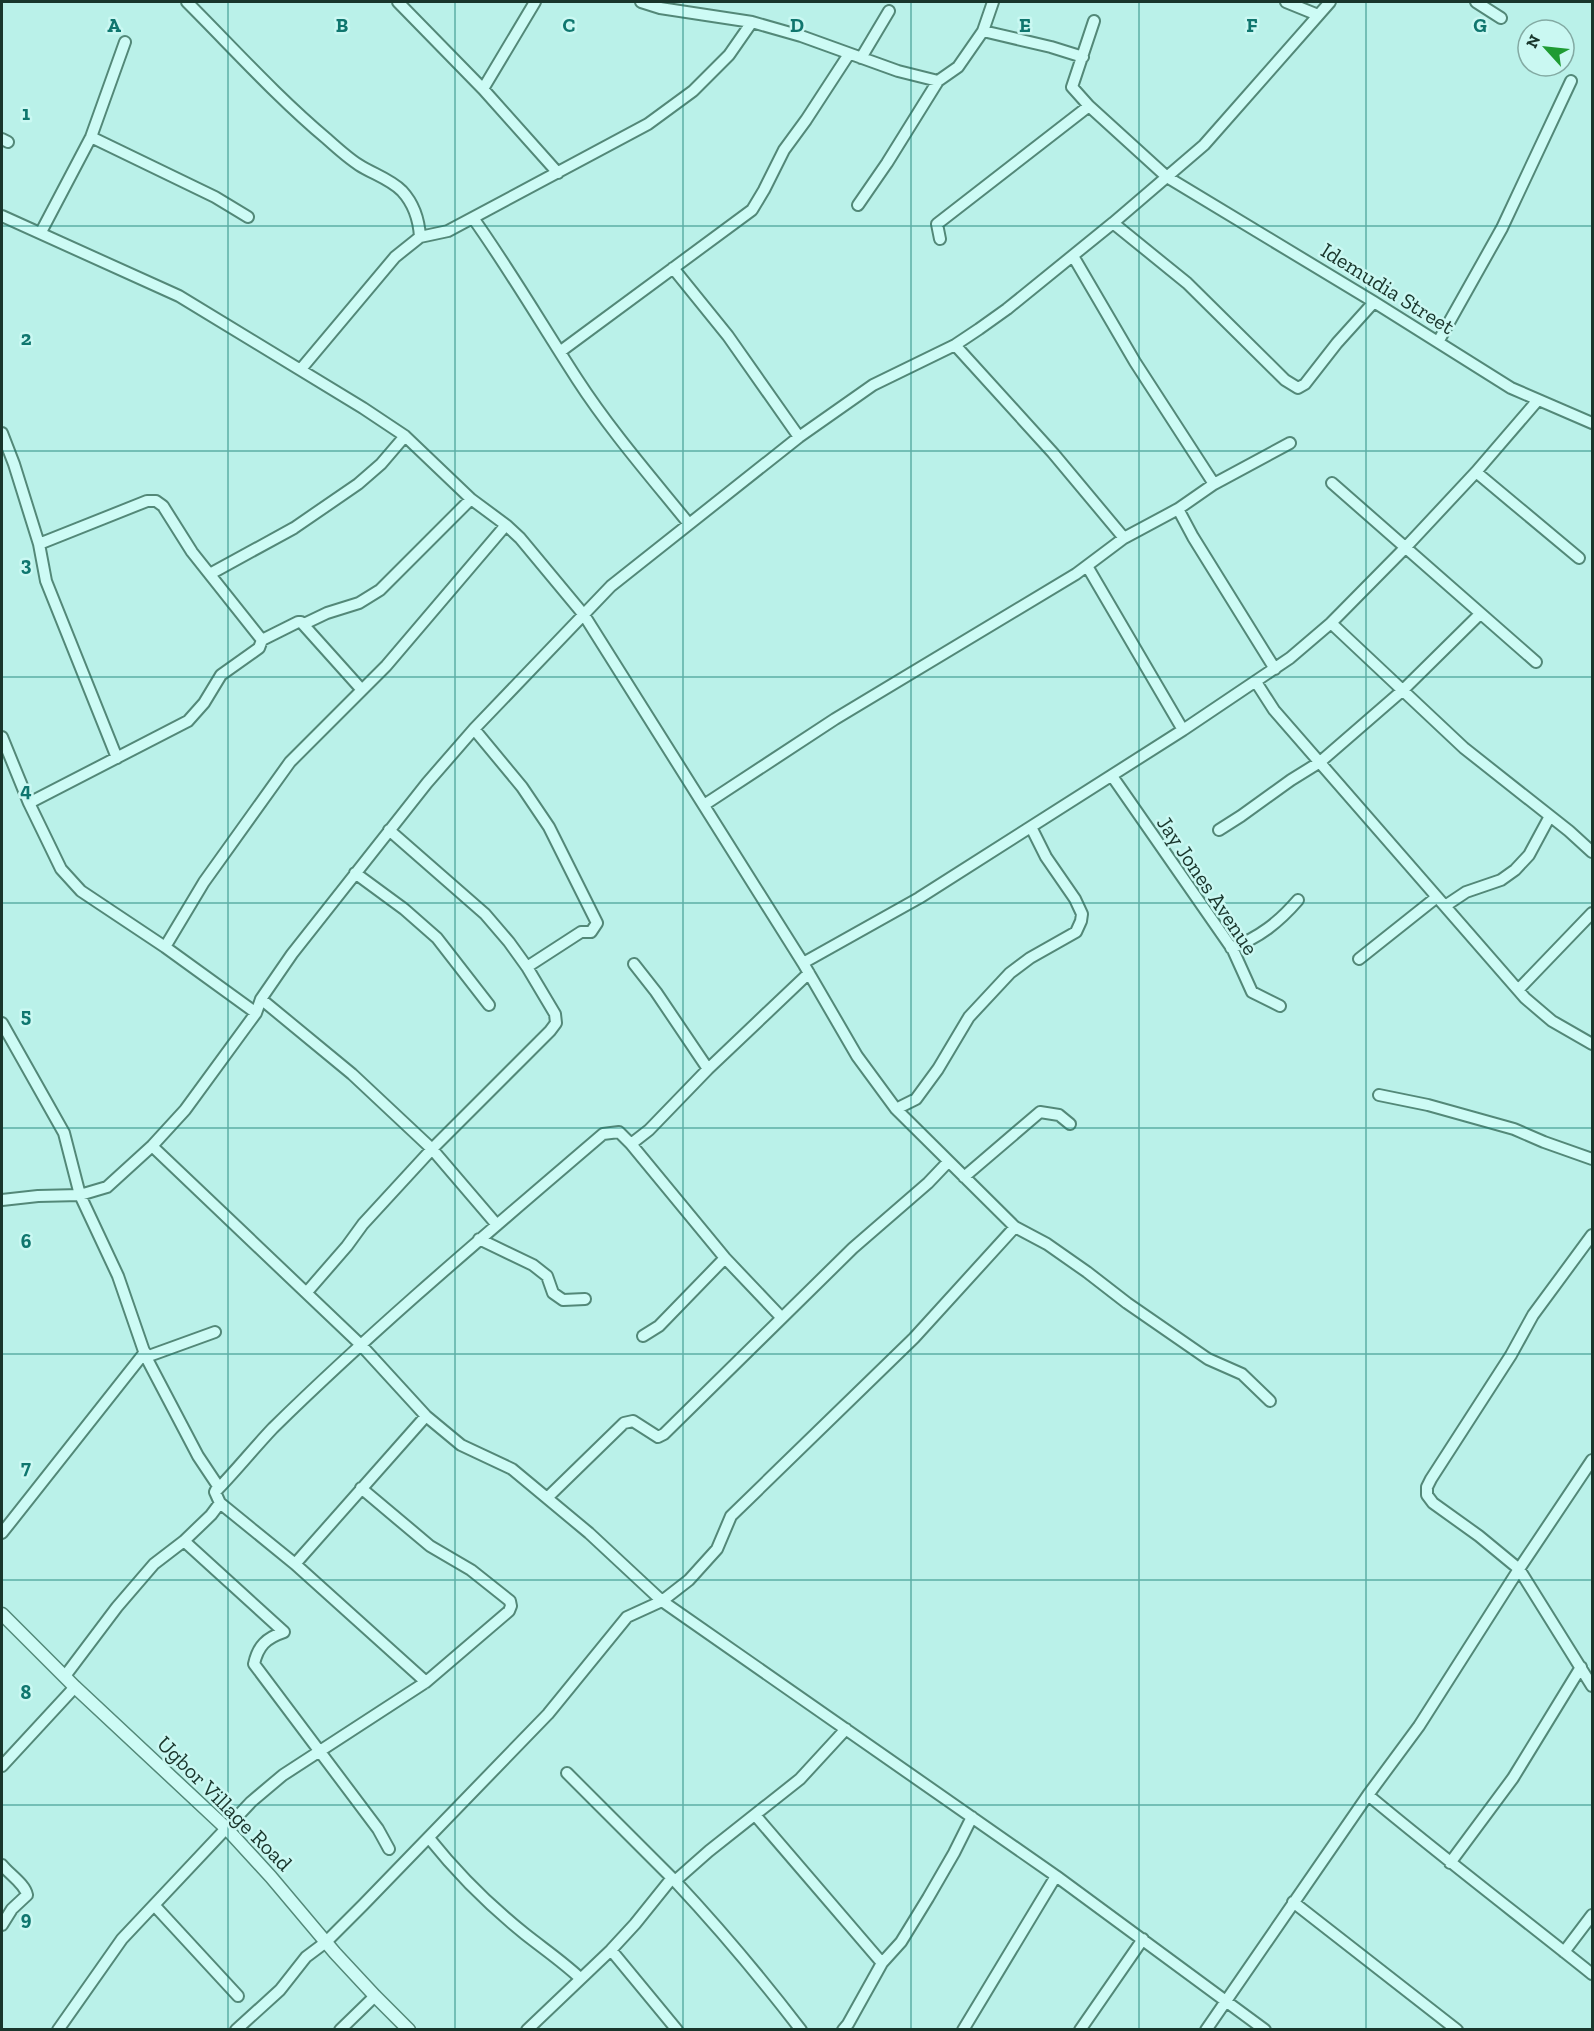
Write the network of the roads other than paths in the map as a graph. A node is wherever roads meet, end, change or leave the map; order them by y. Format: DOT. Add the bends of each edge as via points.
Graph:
graph roads {
  1 [pos="187,2"];
  2 [pos="398,2"];
  3 [pos="535,2"];
  4 [pos="641,2"];
  5 [pos="993,2"];
  6 [pos="1286,2"];
  7 [pos="1330,2"];
  8 [pos="1476,2"];
  9 [pos="889,11"];
  10 [pos="1318,15"];
  11 [pos="1501,18"];
  12 [pos="1094,21"];
  13 [pos="752,22"];
  14 [pos="983,31"];
  15 [pos="125,42"];
  16 [pos="849,54"];
  17 [pos="1083,57"];
  18 [pos="861,58"];
  19 [pos="938,81"];
  20 [pos="1570,81"];
  21 [pos="483,89"];
  22 [pos="1089,106"];
  23 [pos="91,137"];
  24 [pos="558,173"];
  25 [pos="1167,177"];
  26 [pos="858,205"];
  27 [pos="248,217"];
  28 [pos="473,218"];
  29 [pos="3,221"];
  30 [pos="1113,223"];
  31 [pos="41,232"];
  32 [pos="420,237"];
  33 [pos="940,239"];
  34 [pos="1073,256"];
  35 [pos="672,268"];
  36 [pos="1374,302"];
  37 [pos="1438,342"];
  38 [pos="955,345"];
  39 [pos="561,351"];
  40 [pos="301,369"];
  41 [pos="1538,400"];
  42 [pos="1593,423"];
  43 [pos="2,433"];
  44 [pos="405,436"];
  45 [pos="799,436"];
  46 [pos="1290,442"];
  47 [pos="1476,472"];
  48 [pos="1332,483"];
  49 [pos="1214,484"];
  50 [pos="471,499"];
  51 [pos="1178,509"];
  52 [pos="689,524"];
  53 [pos="506,525"];
  54 [pos="1124,538"];
  55 [pos="39,544"];
  56 [pos="1405,548"];
  57 [pos="1579,558"];
  58 [pos="1087,566"];
  59 [pos="210,574"];
  60 [pos="1480,614"];
  61 [pos="584,615"];
  62 [pos="1331,623"];
  63 [pos="304,624"];
  64 [pos="262,640"];
  65 [pos="1536,662"];
  66 [pos="1275,669"];
  67 [pos="1256,682"];
  68 [pos="362,690"];
  69 [pos="1403,690"];
  70 [pos="474,729"];
  71 [pos="1183,730"];
  72 [pos="2,737"];
  73 [pos="117,759"];
  74 [pos="1320,762"];
  75 [pos="1112,776"];
  76 [pos="29,803"];
  77 [pos="704,805"];
  78 [pos="1550,816"];
  79 [pos="1031,827"];
  80 [pos="389,830"];
  81 [pos="1219,830"];
  82 [pos="1593,852"];
  83 [pos="355,873"];
  84 [pos="1437,897"];
  85 [pos="1298,900"];
  86 [pos="1445,906"];
  87 [pos="1593,913"];
  88 [pos="165,947"];
  89 [pos="1231,948"];
  90 [pos="1359,959"];
  91 [pos="803,963"];
  92 [pos="634,964"];
  93 [pos="527,967"];
  94 [pos="809,974"];
  95 [pos="1518,990"];
  96 [pos="261,999"];
  97 [pos="489,1005"];
  98 [pos="1280,1006"];
  99 [pos="256,1013"];
  100 [pos="2,1023"];
  101 [pos="1593,1044"];
  102 [pos="708,1069"];
  103 [pos="1379,1095"];
  104 [pos="896,1109"];
  105 [pos="1070,1124"];
  106 [pos="631,1144"];
  107 [pos="152,1146"];
  108 [pos="432,1149"];
  109 [pos="1593,1159"];
  110 [pos="948,1162"];
  111 [pos="964,1177"];
  112 [pos="80,1195"];
  113 [pos="2,1200"];
  114 [pos="497,1225"];
  115 [pos="1015,1227"];
  116 [pos="1593,1235"];
  117 [pos="479,1239"];
  118 [pos="725,1258"];
  119 [pos="307,1292"];
  120 [pos="585,1299"];
  121 [pos="782,1317"];
  122 [pos="215,1332"];
  123 [pos="643,1336"];
  124 [pos="361,1345"];
  125 [pos="146,1354"];
  126 [pos="1270,1401"];
  127 [pos="426,1416"];
  128 [pos="1593,1460"];
  129 [pos="361,1488"];
  130 [pos="214,1492"];
  131 [pos="547,1498"];
  132 [pos="220,1503"];
  133 [pos="2,1533"];
  134 [pos="184,1541"];
  135 [pos="295,1564"];
  136 [pos="1518,1569"];
  137 [pos="662,1601"];
  138 [pos="2,1614"];
  139 [pos="1581,1667"];
  140 [pos="64,1676"];
  141 [pos="426,1682"];
  142 [pos="1593,1686"];
  143 [pos="75,1687"];
  144 [pos="846,1729"];
  145 [pos="321,1752"];
  146 [pos="2,1766"];
  147 [pos="567,1773"];
  148 [pos="1368,1795"];
  149 [pos="755,1815"];
  150 [pos="972,1817"];
  151 [pos="227,1828"];
  152 [pos="429,1838"];
  153 [pos="389,1849"];
  154 [pos="1450,1863"];
  155 [pos="2,1865"];
  156 [pos="1056,1876"];
  157 [pos="673,1880"];
  158 [pos="1293,1902"];
  159 [pos="154,1905"];
  160 [pos="1593,1915"];
  161 [pos="2,1925"];
  162 [pos="1143,1939"];
  163 [pos="326,1942"];
  164 [pos="611,1950"];
  165 [pos="1564,1952"];
  166 [pos="882,1963"];
  167 [pos="1593,1974"];
  168 [pos="580,1978"];
  169 [pos="238,1995"];
  170 [pos="375,1996"];
  171 [pos="1227,2001"];
  172 [pos="848,2028"];
  173 [pos="58,2030"];
  174 [pos="236,2030"];
  175 [pos="340,2030"];
  176 [pos="409,2030"];
  177 [pos="527,2030"];
  178 [pos="677,2030"];
  179 [pos="801,2030"];
  180 [pos="963,2030"];
  181 [pos="1080,2030"];
  182 [pos="1206,2030"];
  183 [pos="1265,2030"];
  184 [pos="1457,2030"];
  1 -- 32 [label="street" via="325,138 358,165 402,191 417,215"];
  2 -- 21 [label="street"];
  3 -- 21 [label="street"];
  4 -- 13 [label="street" via="660,9"];
  5 -- 14 [label="street"];
  6 -- 10 [label="street"];
  7 -- 10 [label="street"];
  8 -- 11 [label="street"];
  9 -- 18 [label="street"];
  10 -- 25 [label="street" via="1204,145"];
  12 -- 17 [label="street"];
  13 -- 16 [label="street"];
  13 -- 24 [label="street" via="729,56 693,91 648,124"];
  14 -- 17 [label="street"];
  14 -- 19 [label="street" via="958,67"];
  15 -- 23 [label="street"];
  16 -- 18 [label="street"];
  16 -- 35 [label="street" via="784,150 752,210"];
  17 -- 22 [label="street, Idemudia Street" via="1072,87"];
  18 -- 19 [label="street"];
  19 -- 26 [label="street"];
  20 -- 37 [label="street" via="1502,228"];
  21 -- 24 [label="street"];
  22 -- 25 [label="street, Idemudia Street"];
  22 -- 33 [label="street" via="937,224"];
  23 -- 27 [label="street"];
  23 -- 31 [label="street"];
  24 -- 28 [label="street"];
  25 -- 30 [label="street"];
  25 -- 36 [label="street, Idemudia Street"];
  28 -- 32 [label="street" via="448,231"];
  28 -- 39 [label="street"];
  29 -- 31 [label="street"];
  30 -- 34 [label="street"];
  30 -- 36 [label="street" via="1187,283 1298,388"];
  31 -- 40 [label="street" via="179,296"];
  32 -- 40 [label="street" via="395,257"];
  34 -- 38 [label="street"];
  34 -- 49 [label="street" via="1135,362"];
  35 -- 39 [label="street"];
  35 -- 45 [label="street" via="728,336"];
  36 -- 37 [label="street, Idemudia Street"];
  37 -- 41 [label="street, Idemudia Street" via="1511,388"];
  38 -- 45 [label="street" via="873,385"];
  38 -- 54 [label="street"];
  39 -- 52 [label="street" via="617,435"];
  40 -- 44 [label="street"];
  41 -- 42 [label="street, Idemudia Street"];
  41 -- 47 [label="street"];
  43 -- 55 [label="street"];
  44 -- 50 [label="street"];
  44 -- 59 [label="street" via="358,484 294,528"];
  45 -- 52 [label="street"];
  46 -- 49 [label="street"];
  47 -- 56 [label="street"];
  47 -- 57 [label="street"];
  48 -- 56 [label="street"];
  49 -- 51 [label="street"];
  50 -- 53 [label="street"];
  50 -- 63 [label="street" via="380,590 359,603"];
  51 -- 54 [label="street"];
  51 -- 66 [label="street"];
  52 -- 61 [label="street" via="612,586"];
  53 -- 61 [label="street"];
  53 -- 68 [label="street"];
  54 -- 58 [label="street"];
  55 -- 59 [label="street" via="147,501 156,501"];
  55 -- 73 [label="street" via="46,581"];
  56 -- 60 [label="street"];
  56 -- 62 [label="street"];
  58 -- 71 [label="street"];
  58 -- 77 [label="street"];
  59 -- 64 [label="street"];
  60 -- 65 [label="street"];
  60 -- 69 [label="street"];
  61 -- 70 [label="street"];
  61 -- 77 [label="street"];
  62 -- 66 [label="street"];
  62 -- 69 [label="street"];
  63 -- 64 [label="street" via="298,622"];
  63 -- 68 [label="street"];
  64 -- 73 [label="street" via="259,648 221,675 188,721"];
  66 -- 67 [label="street"];
  67 -- 71 [label="street"];
  67 -- 74 [label="street" via="1274,711"];
  68 -- 88 [label="street" via="290,762 204,882"];
  69 -- 74 [label="street"];
  69 -- 78 [label="street" via="1464,748"];
  70 -- 80 [label="street"];
  70 -- 93 [label="street" via="549,826 597,922 591,932 581,932"];
  71 -- 75 [label="street"];
  72 -- 76 [label="street"];
  73 -- 76 [label="street"];
  74 -- 81 [label="street"];
  74 -- 84 [label="street"];
  75 -- 79 [label="street"];
  75 -- 89 [label="street, Jay Jones Avenue"];
  76 -- 88 [label="street" via="61,869 81,891"];
  77 -- 91 [label="street"];
  78 -- 82 [label="street"];
  78 -- 86 [label="street" via="1529,855 1515,870"];
  79 -- 91 [label="street" via="919,898"];
  79 -- 104 [label="street" via="1075,899 1082,914 1079,927 1010,973 969,1017 916,1099"];
  80 -- 83 [label="street"];
  80 -- 93 [label="street" via="485,914"];
  83 -- 96 [label="street"];
  83 -- 97 [label="street" via="436,938"];
  84 -- 86 [label="street"];
  84 -- 90 [label="street"];
  85 -- 89 [label="street" via="1268,929"];
  86 -- 95 [label="street"];
  87 -- 95 [label="street"];
  88 -- 99 [label="street"];
  89 -- 98 [label="street, Jay Jones Avenue" via="1252,992"];
  91 -- 94 [label="street"];
  92 -- 102 [label="street"];
  93 -- 108 [label="street" via="555,1014 556,1023"];
  94 -- 102 [label="street"];
  94 -- 104 [label="street" via="857,1056"];
  95 -- 101 [label="street" via="1552,1022"];
  96 -- 99 [label="street"];
  96 -- 108 [label="street" via="352,1074"];
  99 -- 107 [label="street" via="185,1110"];
  100 -- 112 [label="street" via="63,1133"];
  102 -- 106 [label="street"];
  103 -- 109 [label="street" via="1514,1128"];
  104 -- 110 [label="street"];
  105 -- 111 [label="street" via="1059,1115 1040,1112"];
  106 -- 114 [label="street" via="619,1132 603,1134"];
  106 -- 118 [label="street"];
  107 -- 112 [label="street" via="107,1187"];
  107 -- 119 [label="street"];
  108 -- 114 [label="street"];
  108 -- 119 [label="street"];
  110 -- 111 [label="street"];
  110 -- 121 [label="street"];
  111 -- 115 [label="street"];
  112 -- 113 [label="street"];
  112 -- 125 [label="street" via="118,1276"];
  114 -- 117 [label="street"];
  115 -- 126 [label="street" via="1055,1250 1208,1359 1242,1374"];
  115 -- 137 [label="street" via="914,1338 731,1516 717,1549 689,1580"];
  116 -- 136 [label="street" via="1533,1315 1427,1487 1433,1503"];
  117 -- 120 [label="street" via="533,1265 547,1276 553,1293 563,1300"];
  117 -- 124 [label="street"];
  118 -- 121 [label="street"];
  118 -- 123 [label="street" via="659,1326"];
  119 -- 124 [label="street"];
  121 -- 131 [label="street" via="664,1434 658,1437 633,1421 624,1423"];
  122 -- 125 [label="street"];
  124 -- 127 [label="street"];
  124 -- 130 [label="street" via="271,1430"];
  125 -- 130 [label="street" via="198,1456 218,1486"];
  125 -- 133 [label="street"];
  127 -- 129 [label="street"];
  127 -- 131 [label="street" via="461,1445 512,1469"];
  128 -- 136 [label="street"];
  129 -- 135 [label="street"];
  129 -- 141 [label="street" via="430,1546 471,1570 510,1601 509,1611"];
  130 -- 132 [label="street"];
  131 -- 137 [label="street"];
  132 -- 134 [label="street"];
  132 -- 135 [label="street"];
  134 -- 140 [label="street" via="154,1564"];
  134 -- 145 [label="street" via="284,1632 257,1650 254,1664"];
  135 -- 141 [label="street"];
  136 -- 139 [label="street"];
  136 -- 148 [label="street" via="1419,1726"];
  137 -- 144 [label="street"];
  137 -- 152 [label="street" via="627,1617 548,1714"];
  138 -- 140 [label="street, Ugbor Village Road"];
  139 -- 142 [label="street"];
  139 -- 154 [label="street" via="1513,1778"];
  140 -- 143 [label="street, Ugbor Village Road"];
  141 -- 145 [label="street"];
  143 -- 146 [label="street"];
  143 -- 151 [label="street, Ugbor Village Road"];
  144 -- 149 [label="street" via="800,1779"];
  144 -- 150 [label="street"];
  145 -- 151 [label="street" via="283,1775"];
  145 -- 153 [label="street"];
  147 -- 157 [label="street"];
  148 -- 154 [label="street"];
  148 -- 158 [label="street"];
  149 -- 157 [label="street"];
  149 -- 166 [label="street"];
  150 -- 156 [label="street"];
  150 -- 166 [label="street" via="901,1942"];
  151 -- 159 [label="street"];
  151 -- 163 [label="street, Ugbor Village Road"];
  152 -- 163 [label="street"];
  152 -- 168 [label="street" via="489,1903"];
  154 -- 165 [label="street"];
  155 -- 161 [label="street" via="26,1888 27,1895"];
  156 -- 162 [label="street"];
  156 -- 180 [label="street"];
  157 -- 164 [label="street"];
  157 -- 179 [label="street" via="743,1957"];
  158 -- 171 [label="street"];
  158 -- 184 [label="street"];
  159 -- 169 [label="street"];
  159 -- 173 [label="street" via="122,1939"];
  160 -- 165 [label="street"];
  162 -- 171 [label="street"];
  162 -- 181 [label="street"];
  163 -- 170 [label="street, Ugbor Village Road"];
  163 -- 174 [label="street" via="306,1957 280,1990"];
  164 -- 168 [label="street"];
  164 -- 178 [label="street"];
  165 -- 167 [label="street"];
  166 -- 172 [label="street"];
  168 -- 177 [label="street"];
  170 -- 175 [label="street"];
  170 -- 176 [label="street, Ugbor Village Road"];
  171 -- 182 [label="street"];
  171 -- 183 [label="street"];
}
